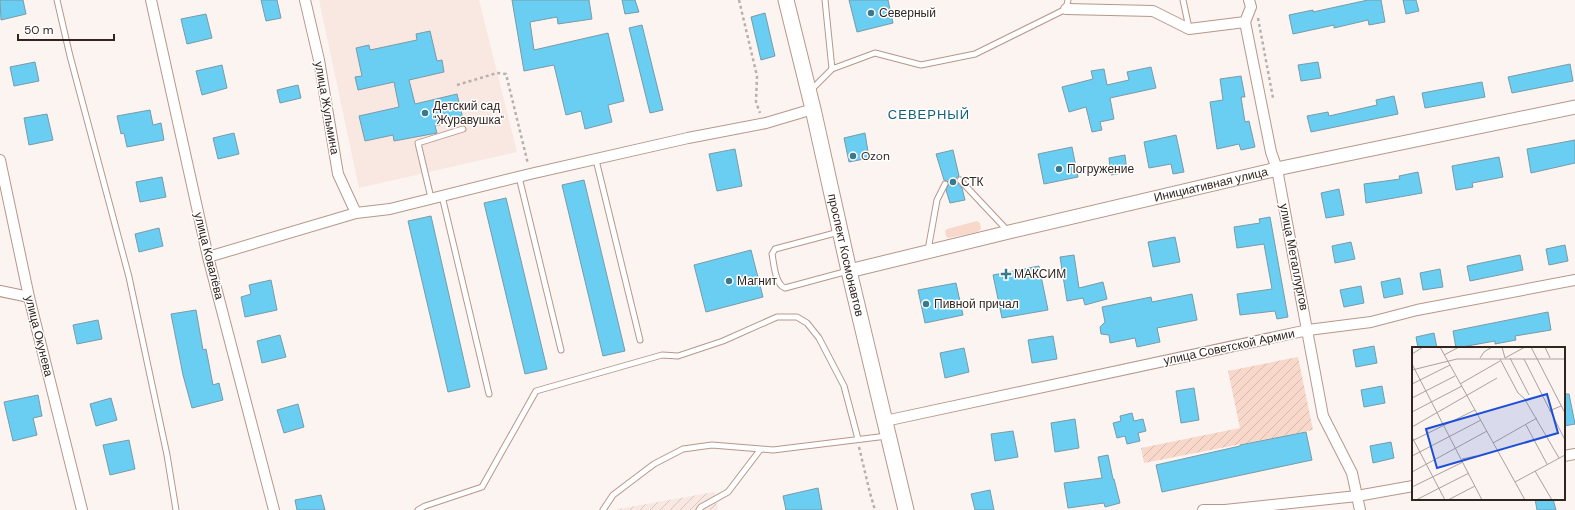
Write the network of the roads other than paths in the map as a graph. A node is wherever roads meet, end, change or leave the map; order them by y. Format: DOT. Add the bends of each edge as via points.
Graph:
graph roads {
  1 [pos="57,0"];
  2 [pos="151,0"];
  3 [pos="305,0"];
  4 [pos="786,0"];
  5 [pos="826,0"];
  6 [pos="1183,0"];
  7 [pos="1250,0"];
  8 [pos="1067,4"];
  9 [pos="1245,22"];
  10 [pos="1189,29"];
  11 [pos="832,69"];
  12 [pos="808,93"];
  13 [pos="1575,107"];
  14 [pos="813,109"];
  15 [pos="463,129"];
  16 [pos="0,160"];
  17 [pos="596,160"];
  18 [pos="1277,169"];
  19 [pos="519,177"];
  20 [pos="960,180"];
  21 [pos="945,184"];
  22 [pos="442,196"];
  23 [pos="432,198"];
  24 [pos="356,213"];
  25 [pos="840,231"];
  26 [pos="1009,232"];
  27 [pos="928,252"];
  28 [pos="208,257"];
  29 [pos="849,271"];
  30 [pos="1575,280"];
  31 [pos="0,291"];
  32 [pos="29,297"];
  33 [pos="1308,330"];
  34 [pos="640,340"];
  35 [pos="561,350"];
  36 [pos="489,394"];
  37 [pos="885,421"];
  38 [pos="888,436"];
  39 [pos="858,439"];
  40 [pos="760,450"];
  41 [pos="1575,454"];
  42 [pos="1565,456"];
  43 [pos="1412,486"];
  44 [pos="1357,496"];
  45 [pos="82,510"];
  46 [pos="176,510"];
  47 [pos="274,510"];
  48 [pos="418,510"];
  49 [pos="603,510"];
  50 [pos="699,510"];
  51 [pos="906,510"];
  52 [pos="1203,510"];
  53 [pos="1225,510"];
  54 [pos="1360,510"];
  1 -- 46 [label="lane" via="129,277 167,455"];
  2 -- 28 [label="street, улица Ковалёва"];
  3 -- 24 [label="street, улица Жульмина" via="319,60 338,174"];
  4 -- 12 [label="main road, проспект Космонавтов"];
  5 -- 11 [label="lane"];
  6 -- 10 [label="lane"];
  7 -- 9 [label="street, улица Металлургов" via="1251,7"];
  8 -- 10 [label="street" via="1153,11"];
  8 -- 11 [label="lane" via="975,54 921,65 875,53"];
  9 -- 10 [label="street"];
  9 -- 18 [label="street, улица Металлургов" via="1271,152"];
  11 -- 12 [label="lane"];
  12 -- 14 [label="main road, проспект Космонавтов"];
  13 -- 18 [label="street, Инициативная улица"];
  14 -- 17 [label="street" via="766,123"];
  14 -- 25 [label="main road, проспект Космонавтов"];
  15 -- 23 [label="lane" via="418,143"];
  16 -- 32 [label="street, улица Окунева"];
  17 -- 19 [label="street"];
  17 -- 34 [label="lane"];
  18 -- 26 [label="street, Инициативная улица"];
  18 -- 33 [label="street, улица Металлургов"];
  19 -- 22 [label="street"];
  19 -- 35 [label="lane"];
  20 -- 26 [label="lane"];
  21 -- 27 [label="lane" via="937,200"];
  22 -- 23 [label="street"];
  22 -- 36 [label="lane"];
  23 -- 24 [label="street" via="390,210"];
  24 -- 28 [label="street"];
  25 -- 29 [label="main road, проспект Космонавтов"];
  25 -- 29 [label="lane" via="775,249 772,254 778,282 785,288"];
  26 -- 27 [label="street, Инициативная улица"];
  27 -- 29 [label="street, Инициативная улица"];
  28 -- 47 [label="street, улица Ковалёва"];
  29 -- 37 [label="main road, проспект Космонавтов"];
  30 -- 33 [label="street, улица Советской Армии" via="1417,310 1371,322"];
  31 -- 32 [label="street"];
  32 -- 45 [label="street, улица Окунева"];
  33 -- 37 [label="street, улица Советской Армии"];
  33 -- 44 [label="street, улица Металлургов" via="1324,416 1352,473"];
  37 -- 38 [label="main road, проспект Космонавтов"];
  38 -- 39 [label="lane"];
  38 -- 51 [label="main road, проспект Космонавтов"];
  39 -- 40 [label="lane"];
  39 -- 48 [label="lane" via="844,386 819,338 807,323 797,317 777,317 723,341 678,356 662,355 536,391 482,487"];
  40 -- 49 [label="lane" via="712,445 683,449 654,464 613,495"];
  40 -- 50 [label="lane" via="728,492"];
  41 -- 42 [label="street"];
  43 -- 44 [label="street"];
  44 -- 53 [label="street"];
  44 -- 54 [label="street, улица Металлургов"];
  52 -- 53 [label="street"];
}
